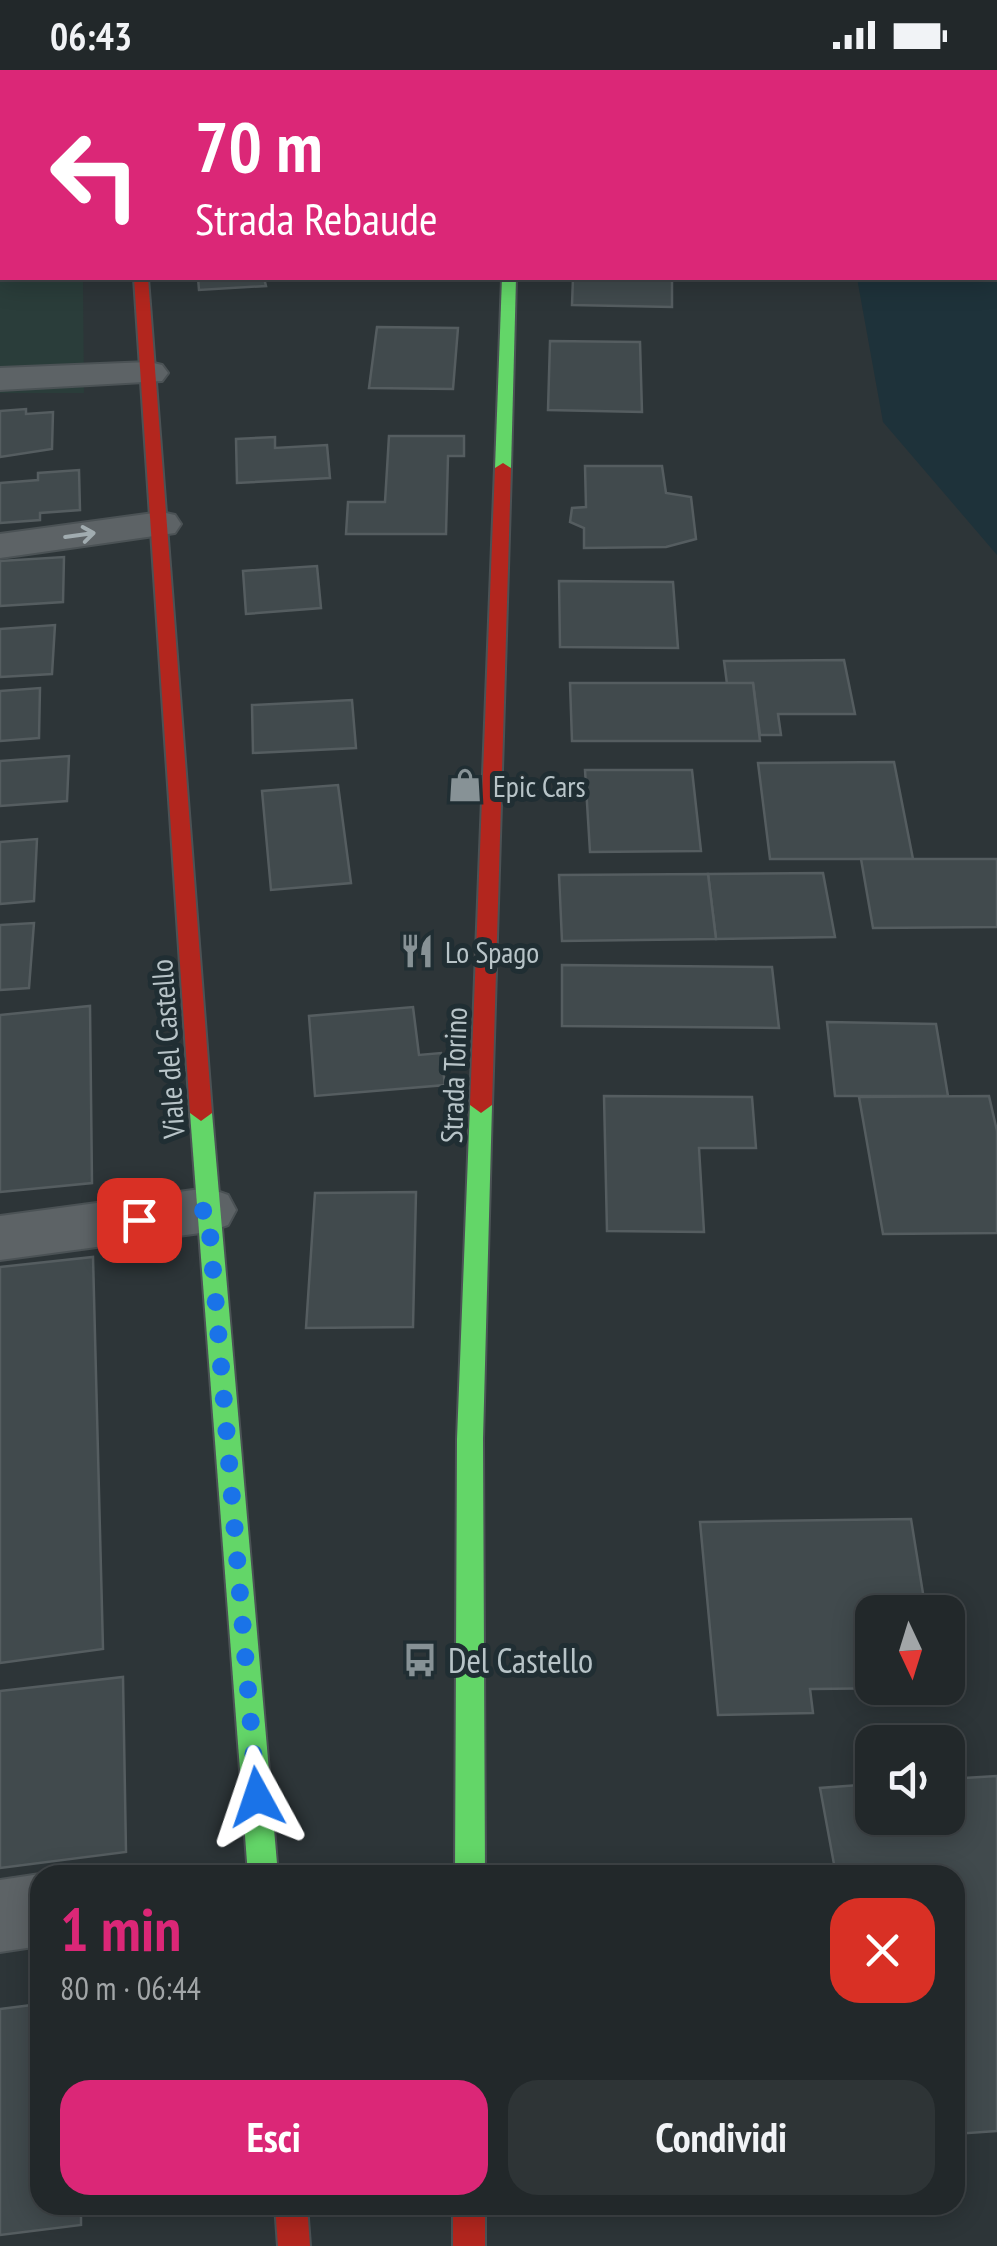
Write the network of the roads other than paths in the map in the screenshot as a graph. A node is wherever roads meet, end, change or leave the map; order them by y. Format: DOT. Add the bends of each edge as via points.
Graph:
graph roads {
  1 [pos="141,280"];
  2 [pos="509,280"];
  3 [pos="149,374"];
  4 [pos="0,379"];
  5 [pos="161,524"];
  6 [pos="0,546"];
  7 [pos="208,1210"];
  8 [pos="0,1238"];
  9 [pos="263,1865"];
  10 [pos="470,1865"];
  11 [pos="30,1912"];
  12 [pos="0,1916"];
  13 [pos="292,2215"];
  14 [pos="469,2215"];
  15 [pos="294,2246"];
  16 [pos="469,2246"];
  1 -- 3 [label="street, Viale del Castello"];
  2 -- 10 [label="street, Strada Torino" via="470,1439"];
  3 -- 4 [label="street"];
  3 -- 5 [label="street, Viale del Castello"];
  6 -- 5 [label="street, one-way"];
  5 -- 7 [label="street, Viale del Castello"];
  7 -- 8 [label="street"];
  7 -- 9 [label="street, Viale del Castello"];
  11 -- 12 [label="street"];
  13 -- 15 [label="street"];
  14 -- 16 [label="street"];
}
